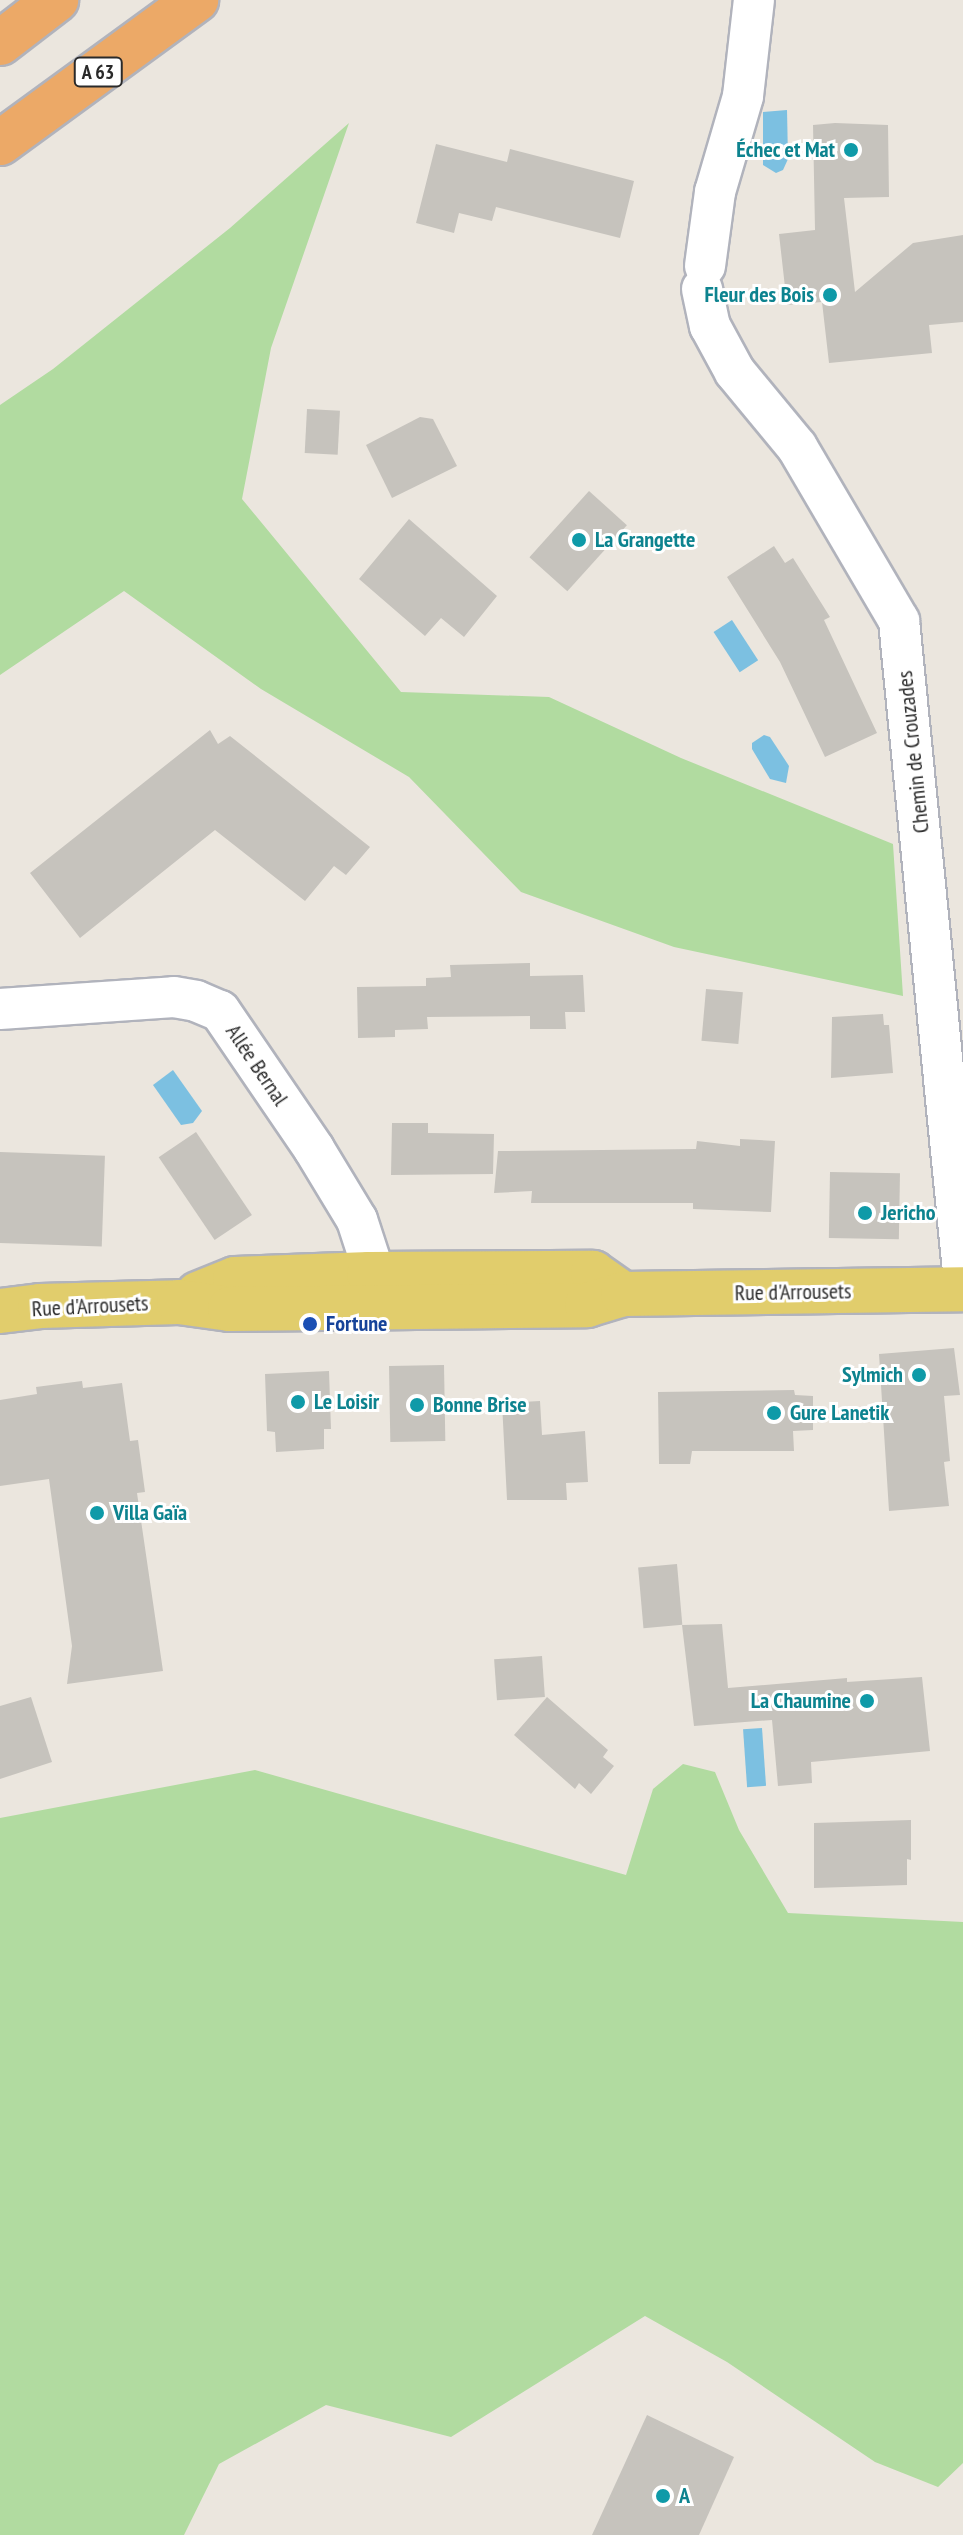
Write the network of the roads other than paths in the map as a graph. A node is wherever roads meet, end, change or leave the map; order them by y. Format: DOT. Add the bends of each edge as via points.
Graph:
graph roads {
  1 [pos="56,0"];
  2 [pos="196,0"];
  3 [pos="754,0"];
  4 [pos="0,43"];
  5 [pos="0,143"];
  6 [pos="0,1009"];
  7 [pos="963,1271"];
  8 [pos="963,1289"];
  9 [pos="370,1291"];
  10 [pos="0,1311"];
  1 -- 4 [label="highway"];
  2 -- 5 [label="highway, A 63"];
  3 -- 7 [label="street, Chemin de Crouzades" via="743,96 715,192 703,277 710,326 735,372 797,447 899,621"];
  6 -- 9 [label="street, Allée Bernal" via="174,997 220,1011 357,1220 369,1258"];
  8 -- 9 [label="main road, Rue d'Arrousets" via="623,1294 587,1305"];
  9 -- 10 [label="main road, Rue d'Arrousets" via="230,1309 179,1302"];
}
